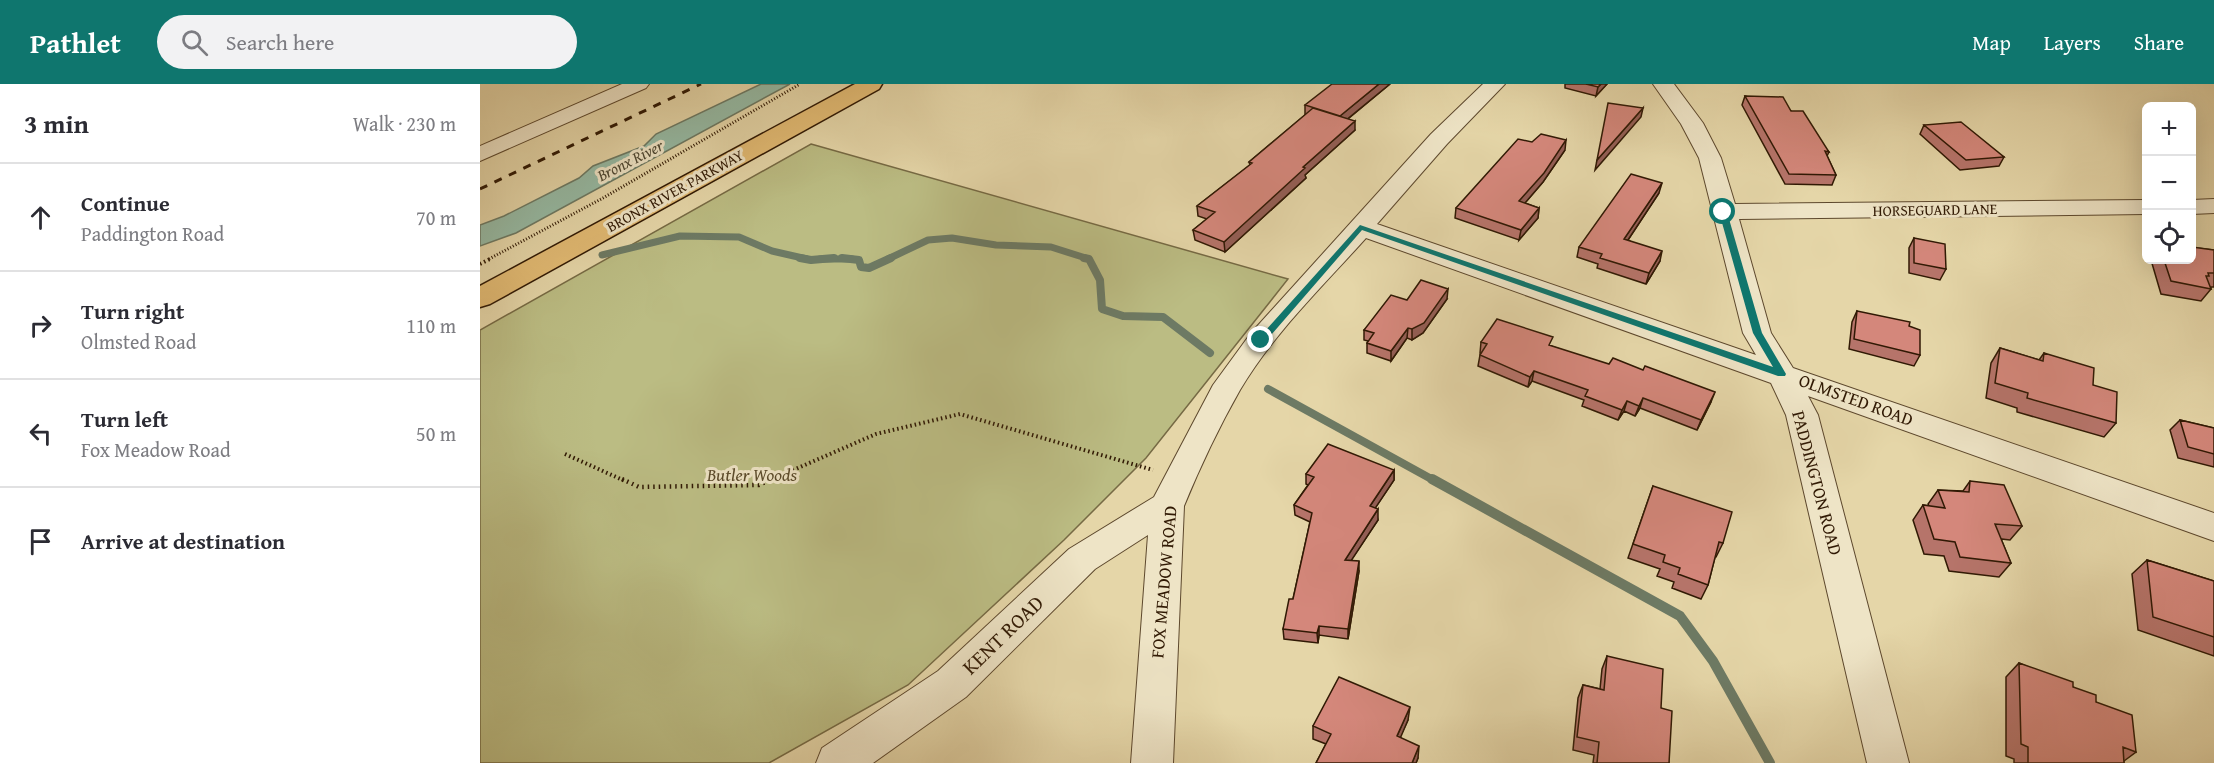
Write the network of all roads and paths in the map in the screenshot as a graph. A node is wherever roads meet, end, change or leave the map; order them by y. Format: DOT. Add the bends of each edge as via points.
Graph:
graph roads {
  1 [pos="639,84"];
  2 [pos="800,84"];
  3 [pos="842,84"];
  4 [pos="870,84"];
  5 [pos="1495,84"];
  6 [pos="1663,84"];
  7 [pos="480,154"];
  8 [pos="2214,206"];
  9 [pos="2142,207"];
  10 [pos="2196,207"];
  11 [pos="1723,212"];
  12 [pos="1360,227"];
  13 [pos="480,264"];
  14 [pos="480,278"];
  15 [pos="480,298"];
  16 [pos="1782,374"];
  17 [pos="565,454"];
  18 [pos="1173,492"];
  19 [pos="2214,527"];
  20 [pos="837,763"];
  21 [pos="1152,763"];
  22 [pos="1888,763"];
  1 -- 7 [label="street"];
  2 -- 13 [label="path"];
  3 -- 14 [label="highway, BRONX RIVER PARKWAY"];
  4 -- 15 [label="highway, BRONX RIVER PARKWAY"];
  5 -- 12 [label="street, FOX MEADOW ROAD"];
  6 -- 11 [label="street, PADDINGTON ROAD" via="1692,123 1710,158"];
  8 -- 10 [label="street"];
  9 -- 11 [label="street, HORSEGUARD LANE"];
  11 -- 16 [label="street, PADDINGTON ROAD" via="1757,333"];
  12 -- 16 [label="street, OLMSTED ROAD"];
  12 -- 18 [label="street, FOX MEADOW ROAD" via="1261,340 1228,386"];
  16 -- 19 [label="street, OLMSTED ROAD"];
  16 -- 22 [label="street, PADDINGTON ROAD" via="1802,416"];
  17 -- 18 [label="path" via="639,487 759,485 876,434 960,414"];
  18 -- 20 [label="street, KENT ROAD" via="1082,559 952,684"];
  18 -- 21 [label="street, FOX MEADOW ROAD"];
}
